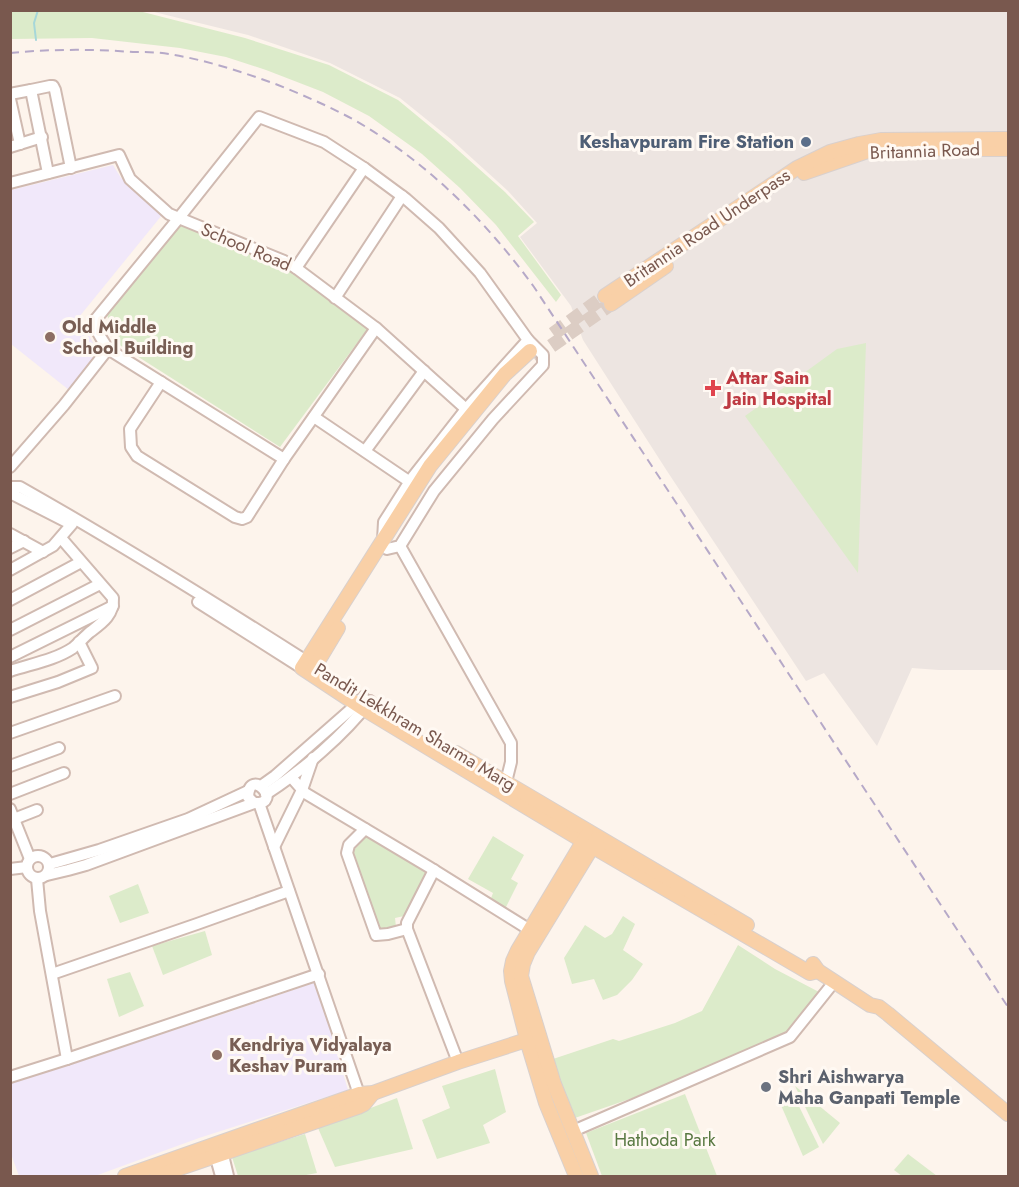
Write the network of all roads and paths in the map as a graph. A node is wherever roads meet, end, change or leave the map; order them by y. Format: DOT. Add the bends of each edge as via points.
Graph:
graph roads {
  1 [pos="31,90"];
  2 [pos="10,94"];
  3 [pos="10,99"];
  4 [pos="42,138"];
  5 [pos="15,145"];
  6 [pos="1007,147"];
  7 [pos="810,166"];
  8 [pos="71,168"];
  9 [pos="364,168"];
  10 [pos="48,173"];
  11 [pos="10,183"];
  12 [pos="402,196"];
  13 [pos="178,219"];
  14 [pos="296,268"];
  15 [pos="336,298"];
  16 [pos="608,300"];
  17 [pos="376,328"];
  18 [pos="108,348"];
  19 [pos="531,350"];
  20 [pos="424,371"];
  21 [pos="161,382"];
  22 [pos="466,409"];
  23 [pos="314,417"];
  24 [pos="365,451"];
  25 [pos="284,459"];
  26 [pos="10,467"];
  27 [pos="410,482"];
  28 [pos="10,489"];
  29 [pos="72,524"];
  30 [pos="10,534"];
  31 [pos="61,538"];
  32 [pos="24,541"];
  33 [pos="390,545"];
  34 [pos="10,549"];
  35 [pos="43,552"];
  36 [pos="81,562"];
  37 [pos="10,570"];
  38 [pos="100,584"];
  39 [pos="10,600"];
  40 [pos="113,606"];
  41 [pos="10,630"];
  42 [pos="79,642"];
  43 [pos="10,657"];
  44 [pos="309,667"];
  45 [pos="10,671"];
  46 [pos="115,696"];
  47 [pos="10,697"];
  48 [pos="364,703"];
  49 [pos="10,733"];
  50 [pos="59,748"];
  51 [pos="313,758"];
  52 [pos="10,766"];
  53 [pos="64,773"];
  54 [pos="291,777"];
  55 [pos="506,782"];
  56 [pos="302,790"];
  57 [pos="10,794"];
  58 [pos="260,797"];
  59 [pos="38,810"];
  60 [pos="12,816"];
  61 [pos="365,829"];
  62 [pos="16,838"];
  63 [pos="590,839"];
  64 [pos="274,847"];
  65 [pos="29,863"];
  66 [pos="10,869"];
  67 [pos="434,870"];
  68 [pos="44,872"];
  69 [pos="289,891"];
  70 [pos="406,929"];
  71 [pos="530,930"];
  72 [pos="52,974"];
  73 [pos="319,974"];
  74 [pos="834,982"];
  75 [pos="523,1022"];
  76 [pos="533,1037"];
  77 [pos="509,1045"];
  78 [pos="930,1053"];
  79 [pos="67,1059"];
  80 [pos="458,1062"];
  81 [pos="10,1077"];
  82 [pos="366,1094"];
  83 [pos="1008,1114"];
  84 [pos="1008,1121"];
  85 [pos="573,1131"];
  86 [pos="217,1150"];
  87 [pos="125,1176"];
  88 [pos="157,1176"];
  89 [pos="221,1176"];
  90 [pos="228,1176"];
  91 [pos="576,1176"];
  92 [pos="591,1176"];
  1 -- 2 [label="street"];
  1 -- 4 [label="street"];
  1 -- 8 [label="street" via="53,86"];
  3 -- 5 [label="street"];
  4 -- 5 [label="street"];
  4 -- 10 [label="street"];
  6 -- 7 [label="main road, Britannia Road" via="884,149"];
  7 -- 16 [label="main road, Britannia Road Underpass" via="797,168 760,192"];
  8 -- 10 [label="street, School Road"];
  8 -- 13 [label="street, School Road" via="119,155 130,179"];
  9 -- 12 [label="street"];
  9 -- 13 [label="street" via="324,142 259,117"];
  9 -- 14 [label="street"];
  10 -- 11 [label="street, School Road"];
  12 -- 15 [label="street"];
  12 -- 19 [label="street" via="439,228 480,273"];
  13 -- 14 [label="street, School Road"];
  13 -- 18 [label="street" via="96,318 97,329"];
  14 -- 15 [label="street, School Road"];
  15 -- 17 [label="street, School Road"];
  17 -- 20 [label="street, School Road"];
  17 -- 23 [label="street"];
  18 -- 21 [label="street"];
  18 -- 26 [label="street"];
  19 -- 22 [label="street"];
  19 -- 33 [label="main road" via="505,374 430,466"];
  19 -- 33 [label="street" via="543,355 543,365 493,419"];
  20 -- 22 [label="street, School Road"];
  20 -- 24 [label="street"];
  21 -- 25 [label="street"];
  21 -- 25 [label="street" via="130,429 131,447 137,456 242,519"];
  22 -- 27 [label="street"];
  23 -- 24 [label="street"];
  23 -- 25 [label="street"];
  24 -- 27 [label="street"];
  27 -- 33 [label="street" via="384,522"];
  28 -- 29 [label="street" via="14,495"];
  28 -- 44 [label="street, Pandit Lekkhram Sharma Marg" via="20,488 76,519 240,619"];
  29 -- 31 [label="street"];
  29 -- 44 [label="street"];
  30 -- 32 [label="street"];
  31 -- 35 [label="street"];
  31 -- 36 [label="street"];
  32 -- 34 [label="street"];
  32 -- 35 [label="street"];
  33 -- 44 [label="main road"];
  33 -- 55 [label="street" via="511,743"];
  35 -- 37 [label="street"];
  36 -- 38 [label="street"];
  36 -- 39 [label="street"];
  38 -- 40 [label="street" via="113,598"];
  38 -- 41 [label="street"];
  40 -- 42 [label="street" via="105,621"];
  40 -- 43 [label="street"];
  42 -- 45 [label="street" via="53,657"];
  42 -- 47 [label="street" via="92,668"];
  44 -- 48 [label="main road, Pandit Lekkhram Sharma Marg"];
  46 -- 49 [label="street"];
  48 -- 51 [label="street"];
  48 -- 55 [label="main road, Pandit Lekkhram Sharma Marg"];
  48 -- 58 [label="street" via="275,776"];
  48 -- 63 [label="main road, Pandit Lekkhram Sharma Marg"];
  50 -- 52 [label="street"];
  51 -- 54 [label="street"];
  51 -- 56 [label="street"];
  53 -- 57 [label="street"];
  54 -- 56 [label="street"];
  54 -- 58 [label="street"];
  55 -- 63 [label="main road, Pandit Lekkhram Sharma Marg"];
  56 -- 61 [label="street"];
  56 -- 64 [label="street"];
  58 -- 64 [label="street"];
  58 -- 68 [label="street" via="86,865"];
  58 -- 68 [label="street" via="249,800 248,791 188,819"];
  59 -- 60 [label="street"];
  60 -- 62 [label="street"];
  61 -- 67 [label="street"];
  61 -- 70 [label="street" via="349,845 347,853 376,936"];
  62 -- 65 [label="street" via="26,845"];
  63 -- 71 [label="main road"];
  63 -- 74 [label="main road, Pandit Lekkhram Sharma Marg" via="815,965"];
  63 -- 76 [label="main road" via="523,964 521,976"];
  64 -- 69 [label="street"];
  65 -- 66 [label="street"];
  65 -- 68 [label="street" via="30,876"];
  65 -- 68 [label="street" via="34,856 42,856 48,860"];
  67 -- 70 [label="street"];
  67 -- 71 [label="street"];
  68 -- 72 [label="street" via="40,911"];
  69 -- 72 [label="street"];
  69 -- 73 [label="street"];
  70 -- 80 [label="street"];
  71 -- 75 [label="main road" via="511,971"];
  72 -- 79 [label="street"];
  73 -- 79 [label="street"];
  73 -- 82 [label="street"];
  74 -- 78 [label="main road, Pandit Lekkhram Sharma Marg"];
  74 -- 85 [label="street" via="790,1037"];
  75 -- 76 [label="main road"];
  75 -- 77 [label="main road"];
  76 -- 77 [label="main road"];
  76 -- 85 [label="main road"];
  76 -- 91 [label="main road" via="546,1103"];
  77 -- 80 [label="main road"];
  78 -- 83 [label="main road, Pandit Lekkhram Sharma Marg"];
  78 -- 84 [label="main road, Pandit Lekkhram Sharma Marg"];
  79 -- 81 [label="street"];
  80 -- 82 [label="main road"];
  82 -- 86 [label="main road"];
  85 -- 92 [label="main road"];
  86 -- 87 [label="main road"];
  86 -- 88 [label="main road"];
  86 -- 89 [label="street"];
  86 -- 90 [label="street"];
}
